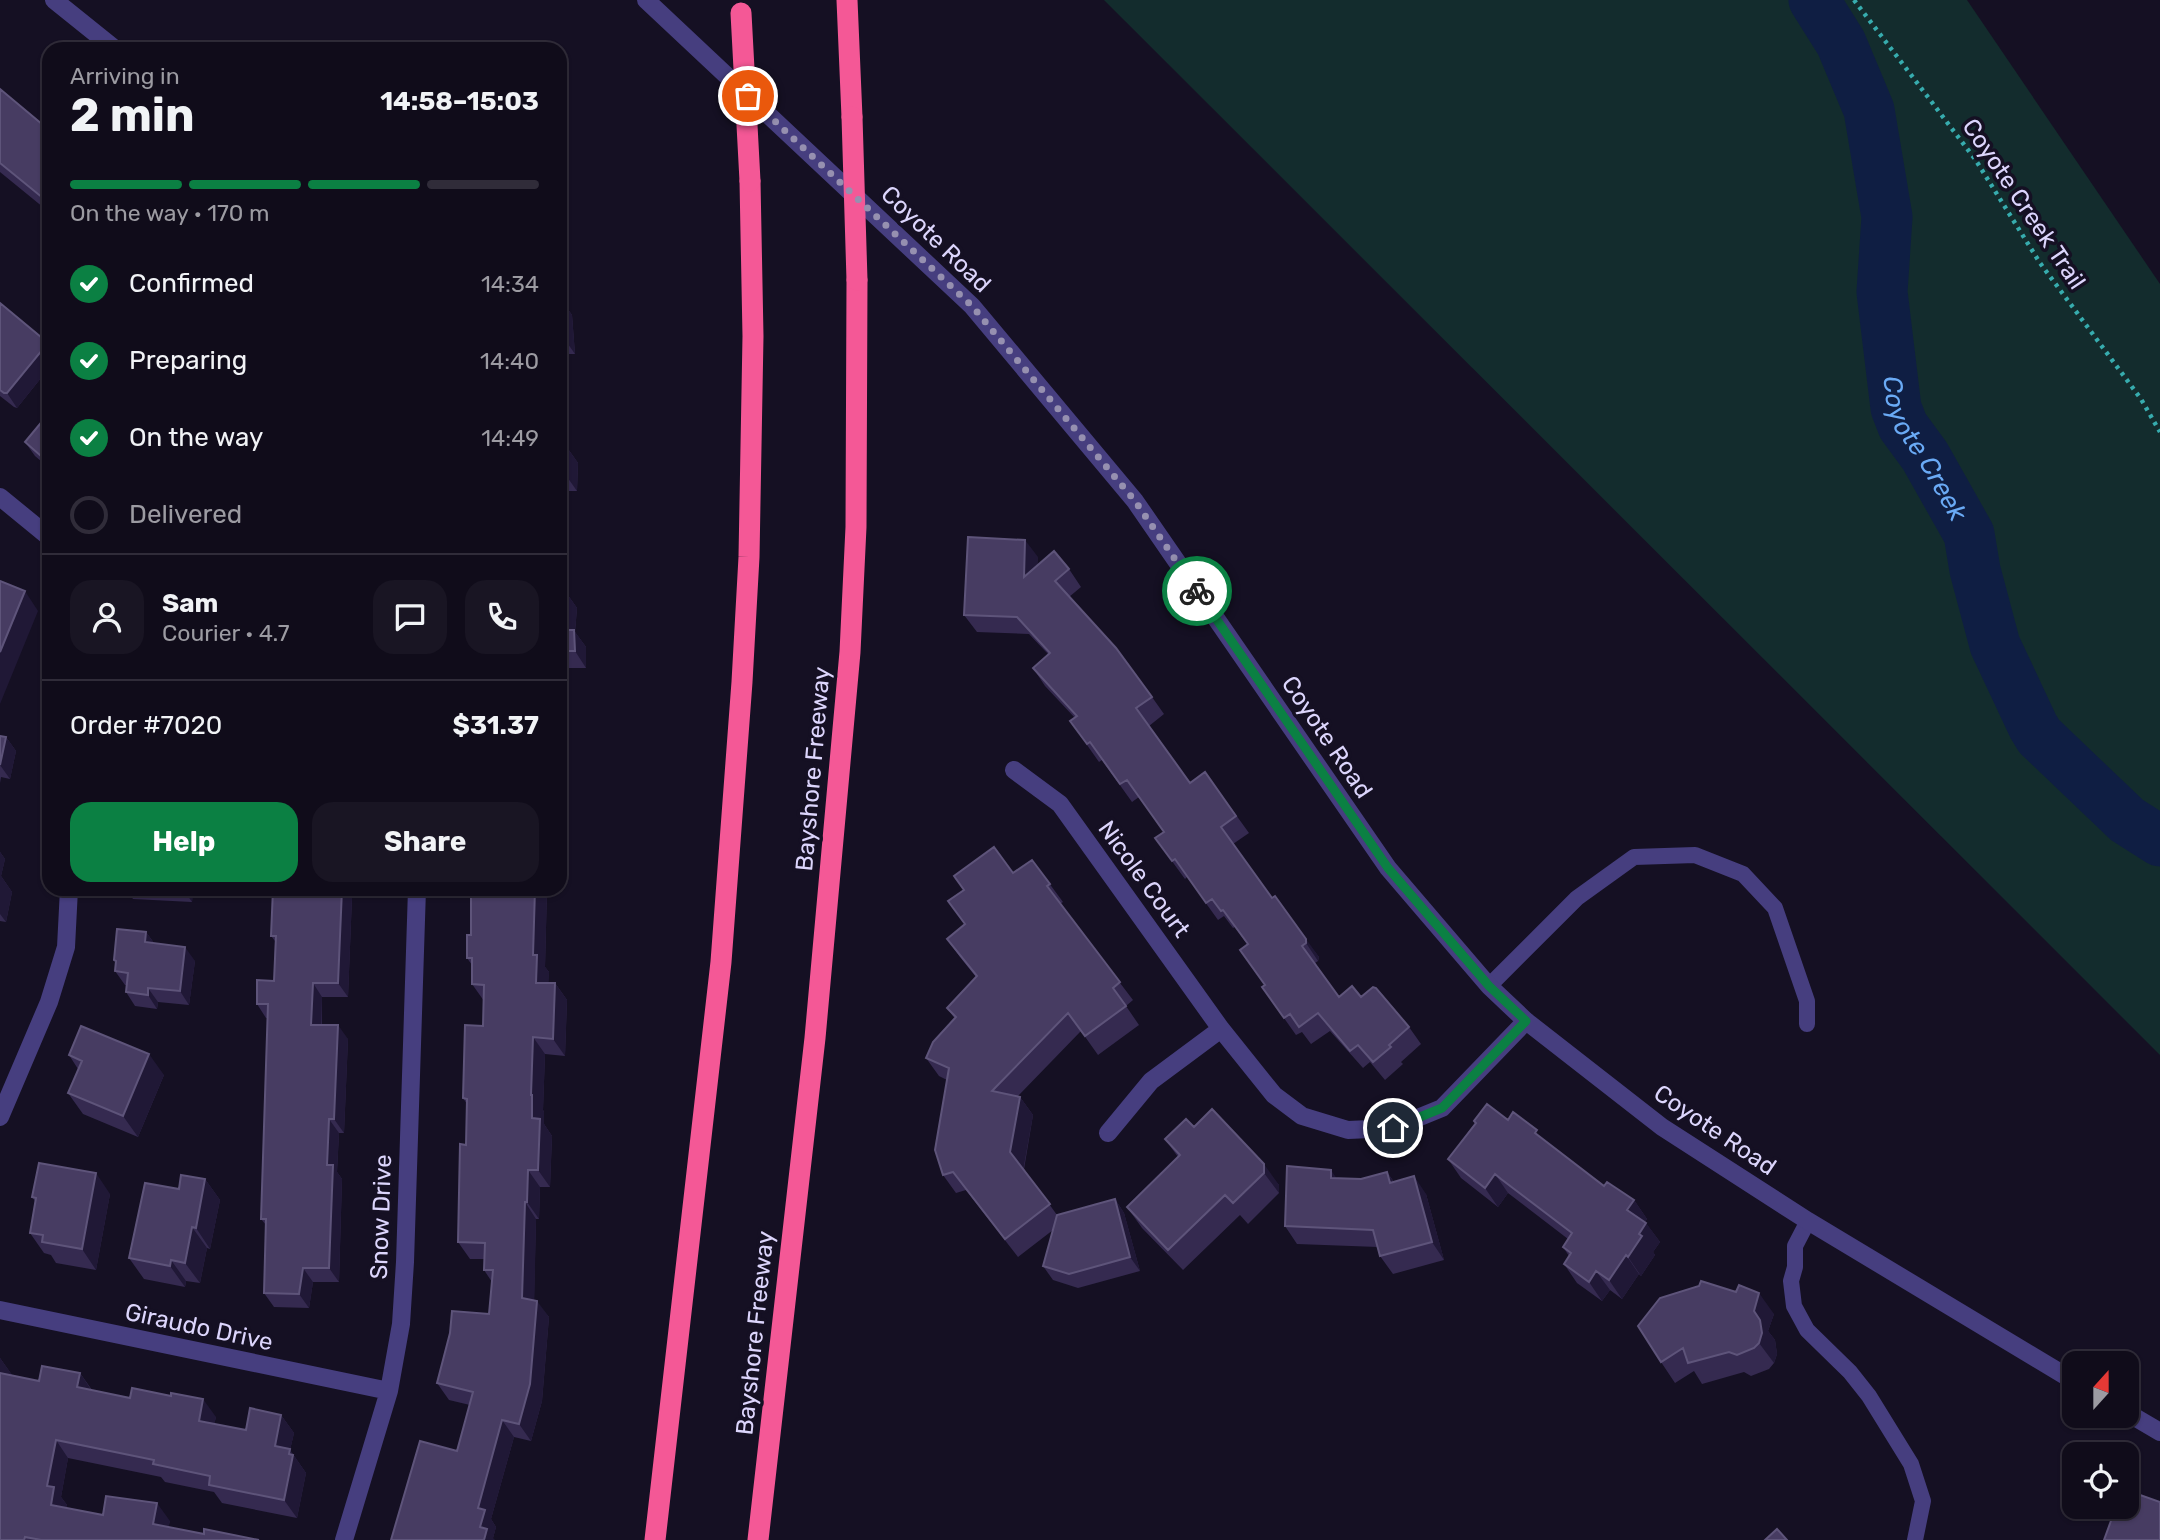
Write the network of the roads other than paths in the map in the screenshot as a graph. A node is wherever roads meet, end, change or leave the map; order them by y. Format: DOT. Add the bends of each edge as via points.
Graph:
graph roads {
  1 [pos="54,0"];
  2 [pos="646,0"];
  3 [pos="847,0"];
  4 [pos="741,6"];
  5 [pos="106,42"];
  6 [pos="0,497"];
  7 [pos="42,531"];
  8 [pos="1014,770"];
  9 [pos="69,896"];
  10 [pos="417,896"];
  11 [pos="1489,986"];
  12 [pos="1526,1021"];
  13 [pos="1807,1024"];
  14 [pos="1221,1029"];
  15 [pos="0,1117"];
  16 [pos="1108,1133"];
  17 [pos="1808,1222"];
  18 [pos="0,1310"];
  19 [pos="2062,1374"];
  20 [pos="389,1391"];
  21 [pos="2139,1420"];
  22 [pos="2160,1432"];
  23 [pos="344,1540"];
  24 [pos="655,1540"];
  25 [pos="758,1540"];
  26 [pos="1914,1540"];
  1 -- 5 [label="street"];
  2 -- 11 [label="street, Coyote Road" via="972,306 1135,501 1388,868"];
  3 -- 25 [label="highway, Bayshore Freeway, bridge" via="858,280 850,652 814,1052"];
  4 -- 24 [label="highway, bridge" via="753,350 742,682 721,962"];
  6 -- 7 [label="street"];
  8 -- 14 [label="street, Nicole Court" via="1060,804"];
  9 -- 15 [label="street" via="66,947 49,1002"];
  10 -- 20 [label="street, Snow Drive" via="405,1262 401,1324"];
  11 -- 12 [label="street, Coyote Road"];
  11 -- 13 [label="lane" via="1577,898 1634,857 1695,855 1743,874 1774,908 1807,1001"];
  12 -- 14 [label="street, Nicole Court" via="1442,1108 1393,1128 1348,1130 1302,1115 1274,1095"];
  12 -- 17 [label="street, Coyote Road" via="1662,1127"];
  14 -- 16 [label="street" via="1151,1082"];
  17 -- 19 [label="street, Coyote Road"];
  17 -- 26 [label="lane" via="1795,1246 1794,1307 1807,1330 1869,1396 1910,1464 1923,1501"];
  18 -- 20 [label="street, Giraudo Drive"];
  20 -- 23 [label="street, Snow Drive"];
  21 -- 22 [label="street"];
}
